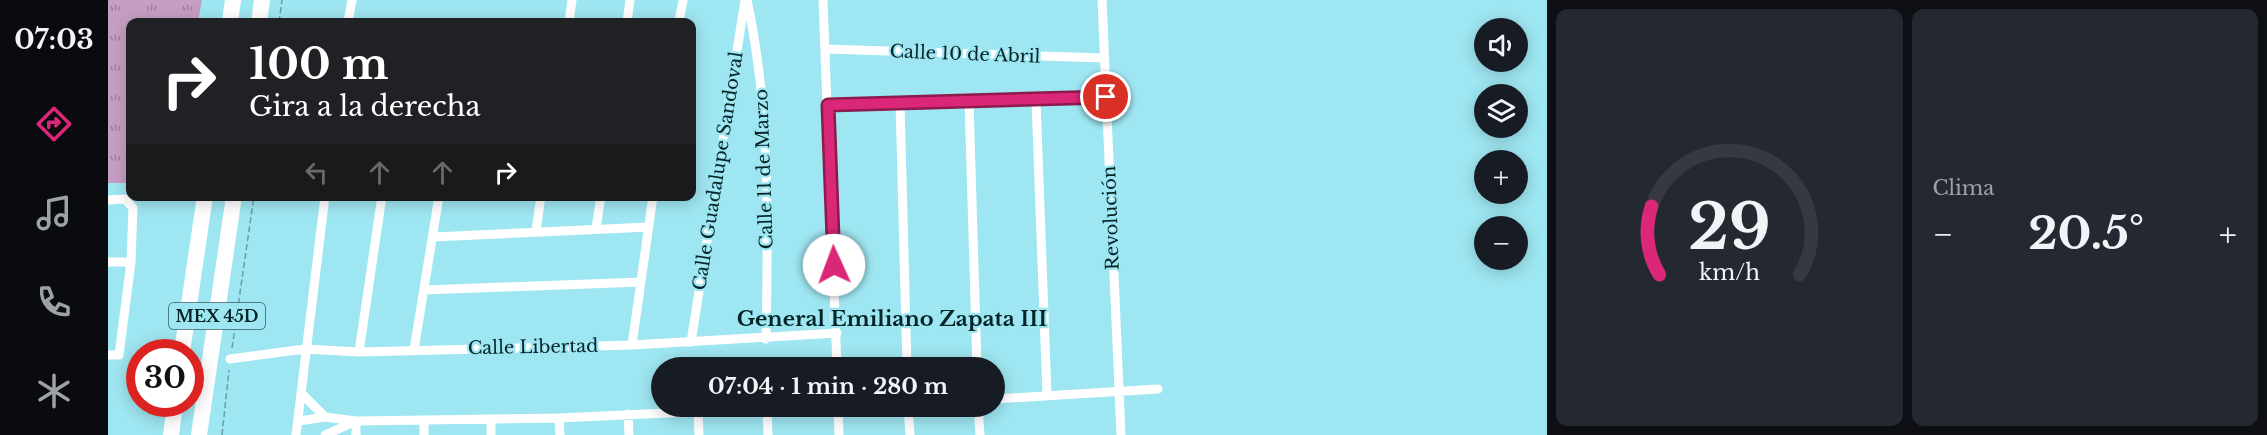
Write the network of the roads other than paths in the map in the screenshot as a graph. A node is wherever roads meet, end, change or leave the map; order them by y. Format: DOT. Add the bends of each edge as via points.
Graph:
graph roads {
  1 [pos="233,0"];
  2 [pos="262,0"];
  3 [pos="352,0"];
  4 [pos="572,0"];
  5 [pos="630,0"];
  6 [pos="683,0"];
  7 [pos="746,0"];
  8 [pos="823,0"];
  9 [pos="1102,0"];
  10 [pos="231,18"];
  11 [pos="260,18"];
  12 [pos="349,18"];
  13 [pos="570,18"];
  14 [pos="628,18"];
  15 [pos="681,18"];
  16 [pos="826,49"];
  17 [pos="1104,58"];
  18 [pos="1106,97"];
  19 [pos="1036,100"];
  20 [pos="969,101"];
  21 [pos="900,103"];
  22 [pos="828,105"];
  23 [pos="108,200"];
  24 [pos="126,200"];
  25 [pos="127,201"];
  26 [pos="204,201"];
  27 [pos="233,201"];
  28 [pos="324,201"];
  29 [pos="381,201"];
  30 [pos="438,201"];
  31 [pos="540,201"];
  32 [pos="600,201"];
  33 [pos="652,201"];
  34 [pos="649,227"];
  35 [pos="596,228"];
  36 [pos="536,231"];
  37 [pos="433,237"];
  38 [pos="108,262"];
  39 [pos="131,262"];
  40 [pos="641,282"];
  41 [pos="424,290"];
  42 [pos="837,333"];
  43 [pos="184,339"];
  44 [pos="766,339"];
  45 [pos="691,342"];
  46 [pos="632,345"];
  47 [pos="305,349"];
  48 [pos="414,350"];
  49 [pos="359,352"];
  50 [pos="108,355"];
  51 [pos="837,357"];
  52 [pos="907,357"];
  53 [pos="977,357"];
  54 [pos="230,359"];
  55 [pos="1158,389"];
  56 [pos="301,393"];
  57 [pos="1118,393"];
  58 [pos="1047,394"];
  59 [pos="1005,398"];
  60 [pos="651,413"];
  61 [pos="628,414"];
  62 [pos="173,417"];
  63 [pos="325,417"];
  64 [pos="698,417"];
  65 [pos="767,417"];
  66 [pos="838,417"];
  67 [pos="909,417"];
  68 [pos="979,417"];
  69 [pos="559,418"];
  70 [pos="490,419"];
  71 [pos="299,421"];
  72 [pos="356,421"];
  73 [pos="423,422"];
  74 [pos="171,435"];
  75 [pos="199,435"];
  76 [pos="296,435"];
  77 [pos="325,435"];
  78 [pos="356,435"];
  79 [pos="424,435"];
  80 [pos="491,435"];
  81 [pos="560,435"];
  82 [pos="629,435"];
  83 [pos="699,435"];
  84 [pos="768,435"];
  85 [pos="839,435"];
  86 [pos="910,435"];
  87 [pos="980,435"];
  88 [pos="1120,435"];
  1 -- 10 [label="highway"];
  2 -- 11 [label="highway"];
  3 -- 12 [label="street"];
  4 -- 13 [label="street"];
  5 -- 14 [label="street"];
  6 -- 15 [label="street"];
  7 -- 44 [label="street, Calle 11 de Marzo" via="758,52 767,201"];
  7 -- 45 [label="street, Calle Guadalupe Sandoval"];
  8 -- 16 [label="street"];
  9 -- 17 [label="street, Revolución"];
  16 -- 17 [label="street, Calle 10 de Abril"];
  16 -- 22 [label="street"];
  17 -- 18 [label="street, Revolución"];
  18 -- 19 [label="street"];
  18 -- 57 [label="street, Revolución"];
  19 -- 20 [label="street"];
  19 -- 58 [label="street"];
  20 -- 21 [label="street"];
  20 -- 53 [label="street"];
  21 -- 22 [label="street"];
  21 -- 52 [label="street"];
  22 -- 42 [label="street"];
  23 -- 24 [label="street"];
  25 -- 39 [label="street" via="133,208"];
  26 -- 43 [label="highway, MEX 45D"];
  27 -- 75 [label="highway, MEX 45D"];
  28 -- 47 [label="street"];
  29 -- 49 [label="street"];
  30 -- 37 [label="street"];
  31 -- 36 [label="street"];
  32 -- 35 [label="street"];
  33 -- 34 [label="street"];
  34 -- 35 [label="street"];
  34 -- 40 [label="street"];
  35 -- 36 [label="street"];
  36 -- 37 [label="street"];
  37 -- 41 [label="street"];
  38 -- 39 [label="street"];
  39 -- 50 [label="street" via="119,355"];
  40 -- 41 [label="street"];
  40 -- 46 [label="street"];
  41 -- 48 [label="street"];
  42 -- 44 [label="street, Calle Libertad"];
  42 -- 51 [label="street"];
  44 -- 45 [label="street, Calle Libertad"];
  45 -- 46 [label="street, Calle Libertad"];
  46 -- 48 [label="street, Calle Libertad"];
  47 -- 49 [label="street, Calle Libertad"];
  47 -- 54 [label="street, Calle Libertad"];
  47 -- 56 [label="street"];
  48 -- 49 [label="street, Calle Libertad"];
  55 -- 57 [label="street"];
  56 -- 63 [label="street"];
  56 -- 71 [label="street"];
  57 -- 58 [label="street"];
  57 -- 88 [label="street, Revolución"];
  58 -- 59 [label="street"];
  60 -- 61 [label="street"];
  61 -- 69 [label="street"];
  61 -- 82 [label="street"];
  62 -- 74 [label="highway"];
  63 -- 71 [label="street"];
  63 -- 72 [label="street"];
  64 -- 83 [label="street"];
  65 -- 84 [label="street"];
  66 -- 85 [label="street"];
  67 -- 86 [label="street"];
  68 -- 87 [label="street"];
  69 -- 70 [label="street"];
  69 -- 81 [label="street"];
  70 -- 73 [label="street"];
  70 -- 80 [label="street"];
  71 -- 76 [label="street"];
  72 -- 73 [label="street"];
  72 -- 77 [label="street"];
  72 -- 78 [label="street"];
  73 -- 79 [label="street"];
}
